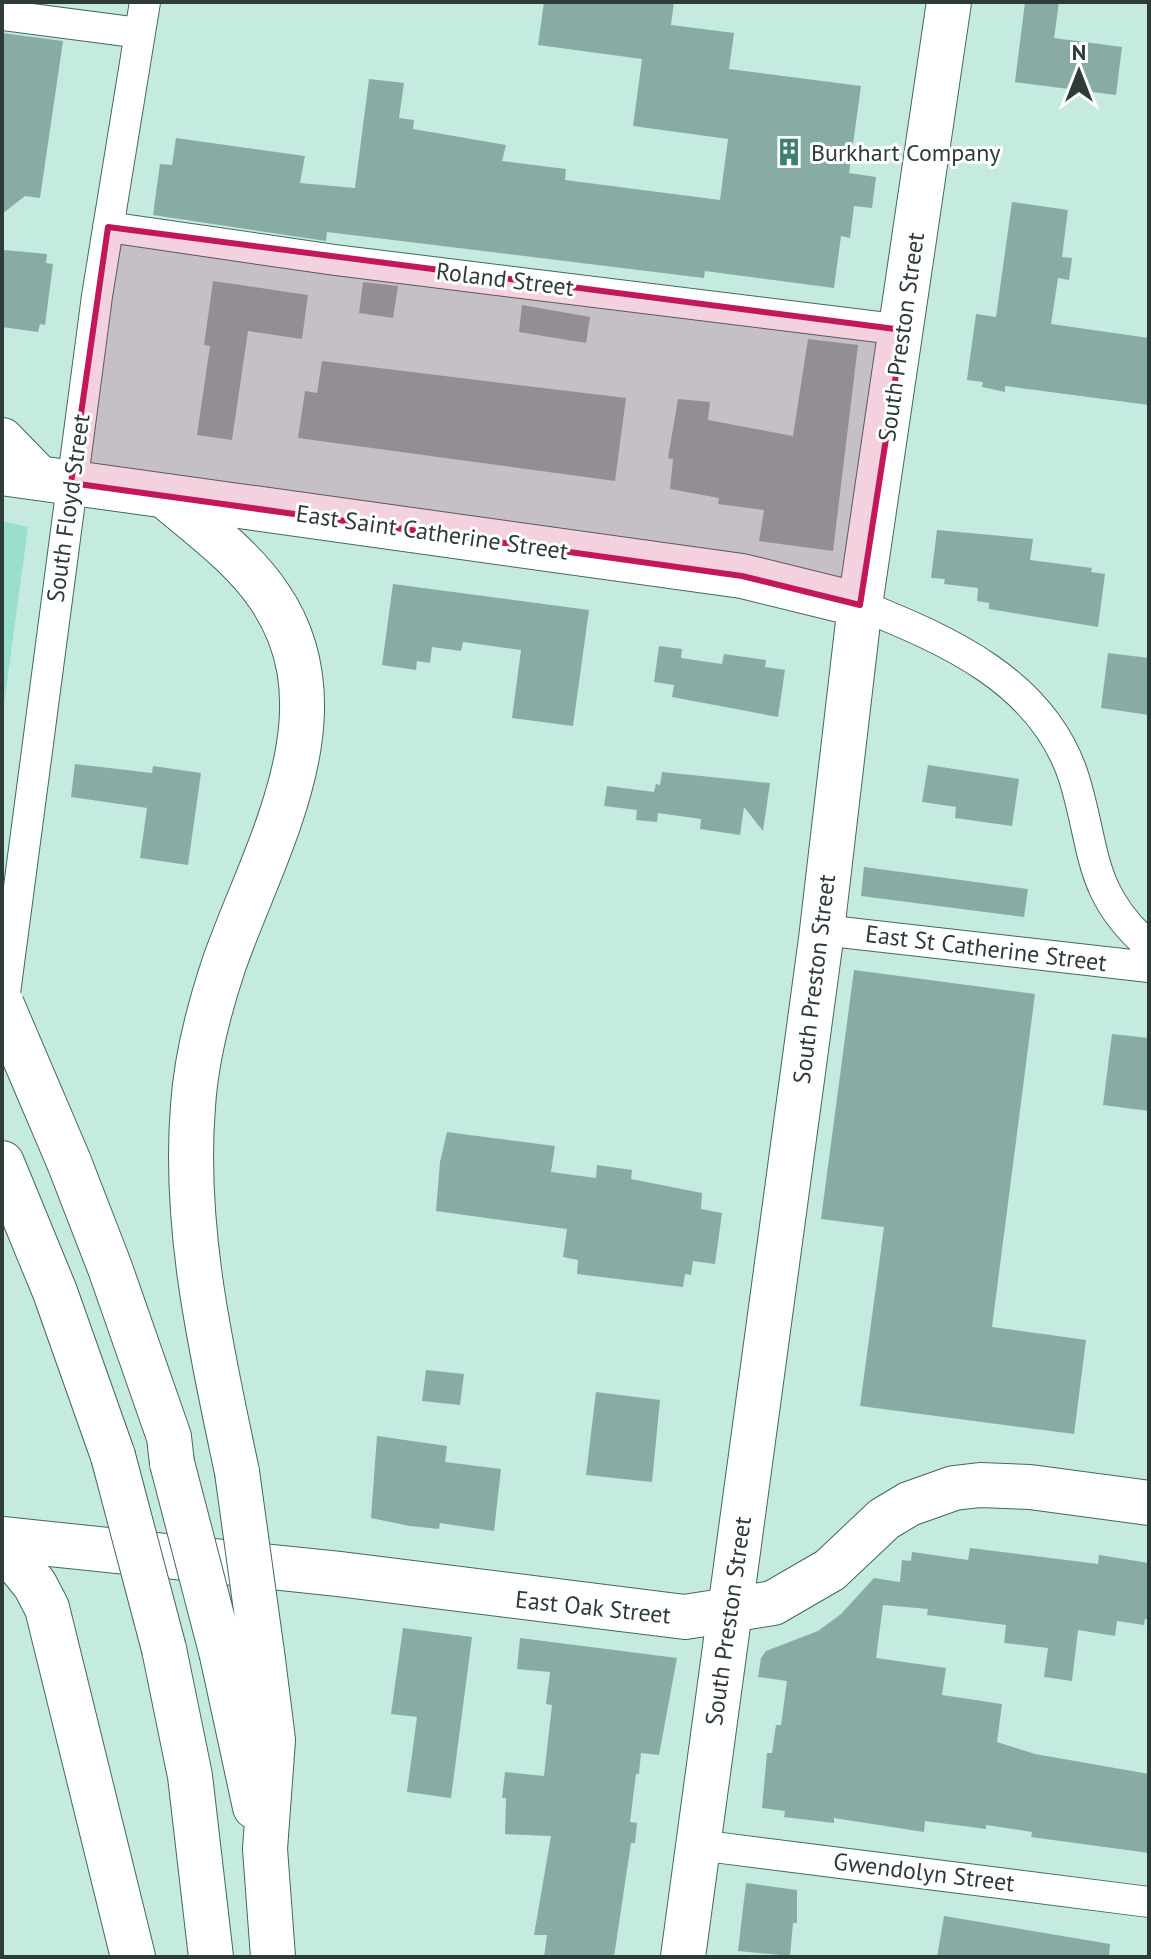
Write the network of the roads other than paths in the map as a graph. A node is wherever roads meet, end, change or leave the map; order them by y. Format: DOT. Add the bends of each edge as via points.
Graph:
graph roads {
  1 [pos="145,2"];
  2 [pos="949,2"];
  3 [pos="2,15"];
  4 [pos="140,33"];
  5 [pos="108,227"];
  6 [pos="903,330"];
  7 [pos="2,440"];
  8 [pos="38,478"];
  9 [pos="165,496"];
  10 [pos="860,605"];
  11 [pos="822,930"];
  12 [pos="1149,946"];
  13 [pos="1149,967"];
  14 [pos="2,1005"];
  15 [pos="2,1016"];
  16 [pos="2,1163"];
  17 [pos="1149,1503"];
  18 [pos="2,1542"];
  19 [pos="729,1610"];
  20 [pos="243,1658"];
  21 [pos="698,1845"];
  22 [pos="1149,1902"];
  23 [pos="133,1957"];
  24 [pos="211,1957"];
  25 [pos="273,1957"];
  26 [pos="683,1957"];
  1 -- 4 [label="street, South Floyd Street"];
  2 -- 6 [label="main road, South Preston Street"];
  3 -- 4 [label="street"];
  4 -- 5 [label="street, South Floyd Street"];
  5 -- 6 [label="street, Roland Street"];
  5 -- 8 [label="street, South Floyd Street"];
  6 -- 10 [label="main road, South Preston Street"];
  7 -- 8 [label="main road"];
  8 -- 9 [label="main road, East Saint Catherine Street"];
  8 -- 15 [label="street, South Floyd Street"];
  9 -- 10 [label="main road, East Saint Catherine Street" via="757,578"];
  9 -- 20 [label="main road, bridge" via="223,545 269,596 284,622 301,678 300,743 281,817 208,1020 193,1105 193,1203 202,1285 237,1472"];
  10 -- 11 [label="main road, South Preston Street"];
  10 -- 12 [label="street, East St Catherine Street" via="981,662 1034,706 1073,777 1098,879 1123,921"];
  11 -- 13 [label="street, East St Catherine Street"];
  11 -- 19 [label="main road, South Preston Street"];
  14 -- 20 [label="main road, bridge" via="69,1162"];
  16 -- 24 [label="main road, bridge" via="113,1456 164,1649 190,1776"];
  17 -- 19 [label="main road, East Oak Street" via="1030,1487 954,1488 884,1519 815,1582 773,1603"];
  18 -- 19 [label="main road, East Oak Street" via="339,1574 685,1617"];
  18 -- 23 [label="main road" via="47,1608"];
  19 -- 21 [label="main road, South Preston Street"];
  20 -- 25 [label="main road" via="273,1740 265,1849"];
  21 -- 22 [label="street, Gwendolyn Street"];
  21 -- 26 [label="main road, South Preston Street"];
}
